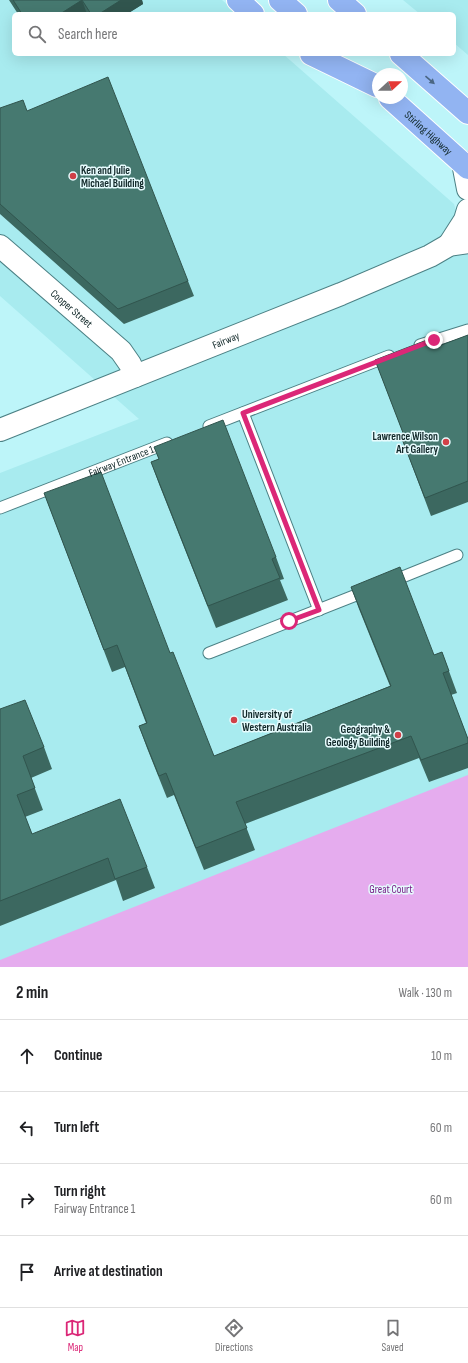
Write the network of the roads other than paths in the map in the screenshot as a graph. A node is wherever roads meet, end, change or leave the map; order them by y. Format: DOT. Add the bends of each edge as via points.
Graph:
graph roads {
  1 [pos="238,0"];
  2 [pos="280,0"];
  3 [pos="339,0"];
  4 [pos="251,12"];
  5 [pos="294,12"];
  6 [pos="353,12"];
  7 [pos="315,56"];
  8 [pos="343,56"];
  9 [pos="403,56"];
  10 [pos="372,82"];
  11 [pos="372,86"];
  12 [pos="396,104"];
  13 [pos="468,113"];
  14 [pos="465,166"];
  15 [pos="468,189"];
  16 [pos="468,210"];
  17 [pos="458,243"];
  18 [pos="0,246"];
  19 [pos="468,330"];
  20 [pos="412,348"];
  21 [pos="398,353"];
  22 [pos="135,376"];
  23 [pos="243,413"];
  24 [pos="0,430"];
  25 [pos="200,430"];
  26 [pos="179,438"];
  27 [pos="0,508"];
  28 [pos="457,555"];
  29 [pos="319,610"];
  30 [pos="209,653"];
  1 -- 4 [label="highway"];
  2 -- 5 [label="highway"];
  3 -- 6 [label="highway"];
  7 -- 11 [label="highway"];
  8 -- 10 [label="highway, Stirling Highway"];
  9 -- 13 [label="highway, one-way"];
  12 -- 14 [label="highway, Stirling Highway"];
  14 -- 15 [label="street"];
  16 -- 17 [label="street"];
  17 -- 22 [label="street, Fairway" via="341,294"];
  18 -- 22 [label="street, Cooper Street" via="121,351"];
  19 -- 20 [label="lane"];
  21 -- 23 [label="lane"];
  22 -- 24 [label="street, Fairway"];
  23 -- 25 [label="lane"];
  23 -- 29 [label="lane"];
  26 -- 27 [label="lane, Fairway Entrance 1"];
  28 -- 29 [label="lane"];
  29 -- 30 [label="lane"];
}
